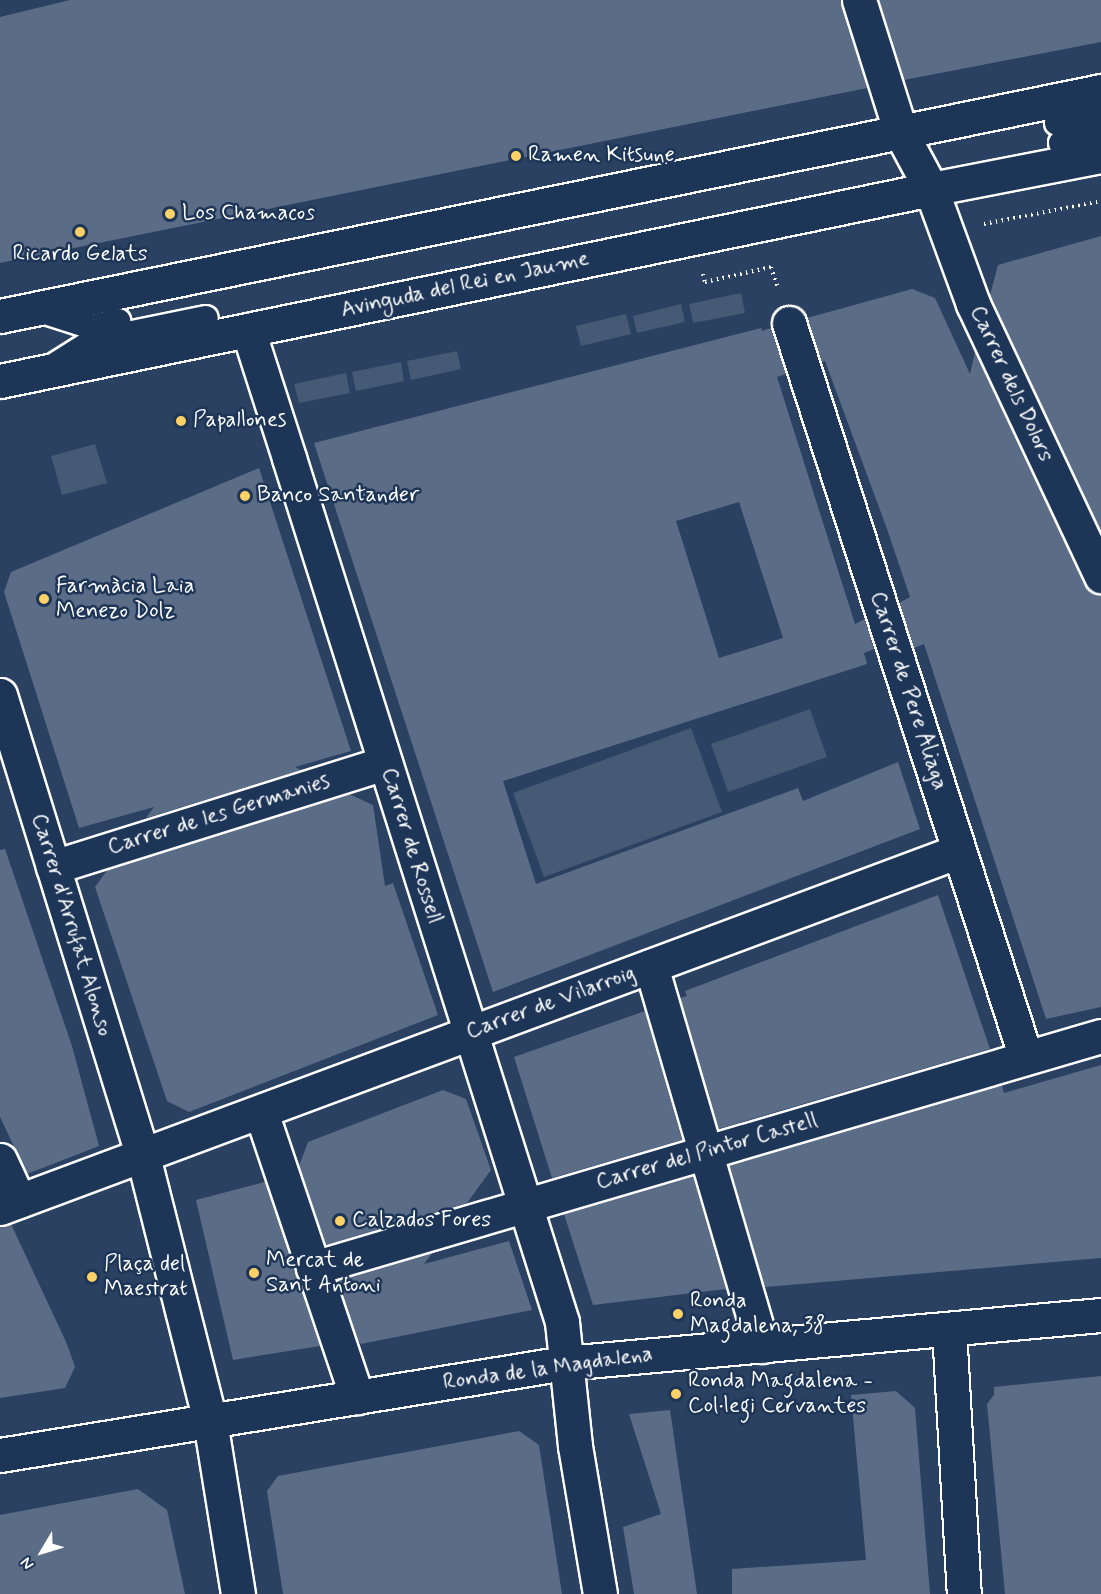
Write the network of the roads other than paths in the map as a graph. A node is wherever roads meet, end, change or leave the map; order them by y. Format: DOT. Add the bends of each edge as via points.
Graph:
graph roads {
  1 [pos="859,0"];
  2 [pos="1101,91"];
  3 [pos="1101,114"];
  4 [pos="901,133"];
  5 [pos="1101,134"];
  6 [pos="1101,156"];
  7 [pos="931,189"];
  8 [pos="35,309"];
  9 [pos="0,316"];
  10 [pos="789,323"];
  11 [pos="248,330"];
  12 [pos="43,373"];
  13 [pos="0,381"];
  14 [pos="1101,576"];
  15 [pos="0,695"];
  16 [pos="384,763"];
  17 [pos="959,851"];
  18 [pos="53,867"];
  19 [pos="651,966"];
  20 [pos="470,1034"];
  21 [pos="1101,1036"];
  22 [pos="1026,1058"];
  23 [pos="261,1112"];
  24 [pos="705,1152"];
  25 [pos="143,1156"];
  26 [pos="0,1160"];
  27 [pos="10,1204"];
  28 [pos="525,1205"];
  29 [pos="313,1268"];
  30 [pos="1101,1315"];
  31 [pos="949,1329"];
  32 [pos="762,1346"];
  33 [pos="565,1363"];
  34 [pos="357,1397"];
  35 [pos="210,1421"];
  36 [pos="0,1455"];
  37 [pos="238,1594"];
  38 [pos="600,1594"];
  39 [pos="964,1594"];
  1 -- 4 [label="street"];
  2 -- 4 [label="street"];
  3 -- 5 [label="lane" via="1059,133"];
  4 -- 7 [label="street"];
  4 -- 8 [label="street"];
  6 -- 7 [label="street, Avinguda del Rei en Jaume"];
  7 -- 11 [label="street, Avinguda del Rei en Jaume"];
  7 -- 14 [label="street, Carrer dels Dolors" via="973,304"];
  8 -- 9 [label="street"];
  8 -- 12 [label="lane" via="92,327 204,311 93,341"];
  10 -- 17 [label="street, Carrer de Pere Aliaga"];
  11 -- 12 [label="street, Avinguda del Rei en Jaume"];
  11 -- 16 [label="street, Carrer de Rossell"];
  12 -- 13 [label="street, Avinguda del Rei en Jaume"];
  15 -- 18 [label="street, Carrer d'Arrufat Alonso"];
  16 -- 18 [label="street, Carrer de les Germanies"];
  16 -- 20 [label="street, Carrer de Rossell"];
  17 -- 19 [label="street, Carrer de Vilarroig"];
  17 -- 22 [label="street, Carrer de Pere Aliaga"];
  18 -- 25 [label="street, Carrer d'Arrufat Alonso"];
  19 -- 20 [label="street, Carrer de Vilarroig"];
  19 -- 24 [label="street"];
  20 -- 23 [label="street, Carrer de Vilarroig"];
  20 -- 28 [label="street, Carrer de Rossell"];
  21 -- 22 [label="street, Carrer del Pintor Castell"];
  22 -- 24 [label="street, Carrer del Pintor Castell"];
  23 -- 25 [label="street, Carrer de Vilarroig"];
  23 -- 29 [label="street"];
  24 -- 28 [label="street, Carrer del Pintor Castell"];
  24 -- 32 [label="street"];
  25 -- 27 [label="street"];
  25 -- 35 [label="street"];
  26 -- 27 [label="street"];
  28 -- 29 [label="street, Carrer del Pintor Castell"];
  28 -- 33 [label="street, Carrer de Rossell" via="562,1322"];
  29 -- 34 [label="street"];
  30 -- 31 [label="street, Ronda de la Magdalena"];
  31 -- 32 [label="street, Ronda de la Magdalena"];
  31 -- 39 [label="street"];
  32 -- 33 [label="street, Ronda de la Magdalena"];
  33 -- 34 [label="street, Ronda de la Magdalena"];
  33 -- 38 [label="street, Carrer de Rossell"];
  34 -- 35 [label="street, Ronda de la Magdalena"];
  35 -- 36 [label="street, Ronda de la Magdalena"];
  35 -- 37 [label="street"];
}
